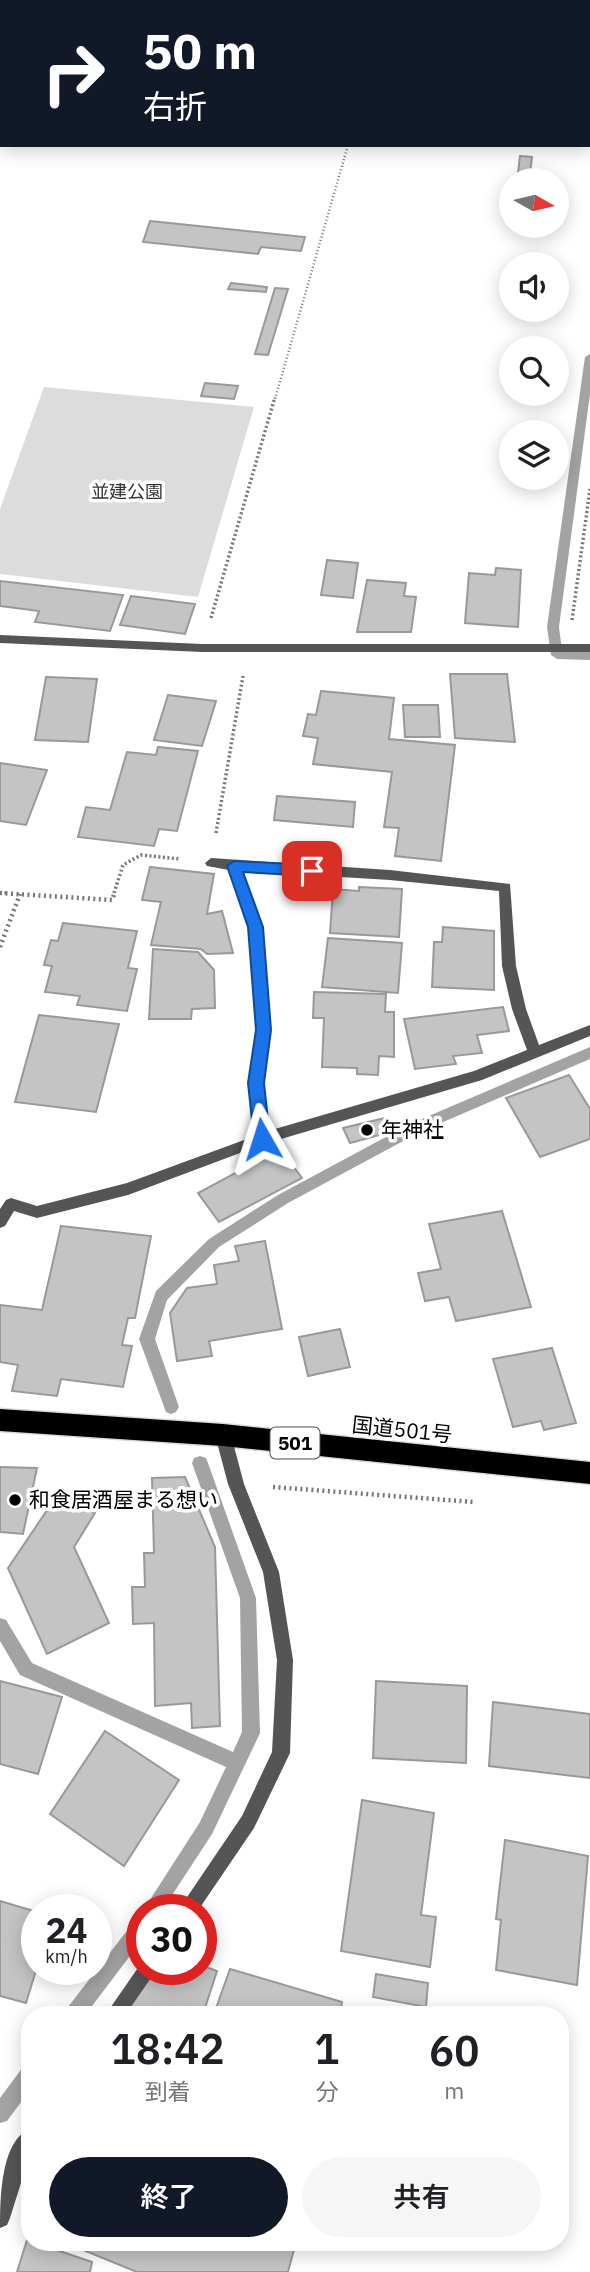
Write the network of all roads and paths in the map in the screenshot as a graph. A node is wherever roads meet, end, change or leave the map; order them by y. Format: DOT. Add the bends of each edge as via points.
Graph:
graph roads {
  1 [pos="347,147"];
  2 [pos="590,489"];
  3 [pos="0,639"];
  4 [pos="202,648"];
  5 [pos="248,648"];
  6 [pos="569,648"];
  7 [pos="590,648"];
  8 [pos="211,863"];
  9 [pos="234,866"];
  10 [pos="0,893"];
  11 [pos="20,894"];
  12 [pos="0,947"];
  13 [pos="590,1030"];
  14 [pos="534,1050"];
  15 [pos="262,1139"];
  16 [pos="5,1202"];
  17 [pos="0,1222"];
  18 [pos="0,1420"];
  19 [pos="223,1435"];
  20 [pos="590,1473"];
  21 [pos="236,1484"];
  22 [pos="481,1502"];
  23 [pos="198,1894"];
  24 [pos="136,1985"];
  25 [pos="121,2006"];
  26 [pos="21,2150"];
  27 [pos="0,2218"];
  1 -- 4 [label="path"];
  2 -- 6 [label="path"];
  3 -- 4 [label="street"];
  4 -- 5 [label="street"];
  5 -- 6 [label="street"];
  5 -- 8 [label="path"];
  6 -- 7 [label="street"];
  8 -- 9 [label="street"];
  8 -- 11 [label="path" via="141,855 123,865 112,900"];
  9 -- 14 [label="street" via="505,887 509,966"];
  9 -- 15 [label="street" via="256,927 264,1030 256,1083"];
  10 -- 11 [label="path"];
  11 -- 12 [label="path"];
  13 -- 14 [label="street"];
  14 -- 15 [label="street" via="477,1076"];
  15 -- 16 [label="street" via="128,1189 37,1212"];
  16 -- 17 [label="street"];
  18 -- 19 [label="highway, 国道501号 / 501"];
  19 -- 20 [label="highway, 国道501号 / 501"];
  19 -- 21 [label="street"];
  21 -- 22 [label="path"];
  21 -- 23 [label="street" via="271,1572 285,1660 281,1753 248,1822"];
  24 -- 25 [label="street"];
  26 -- 27 [label="street"];
}
